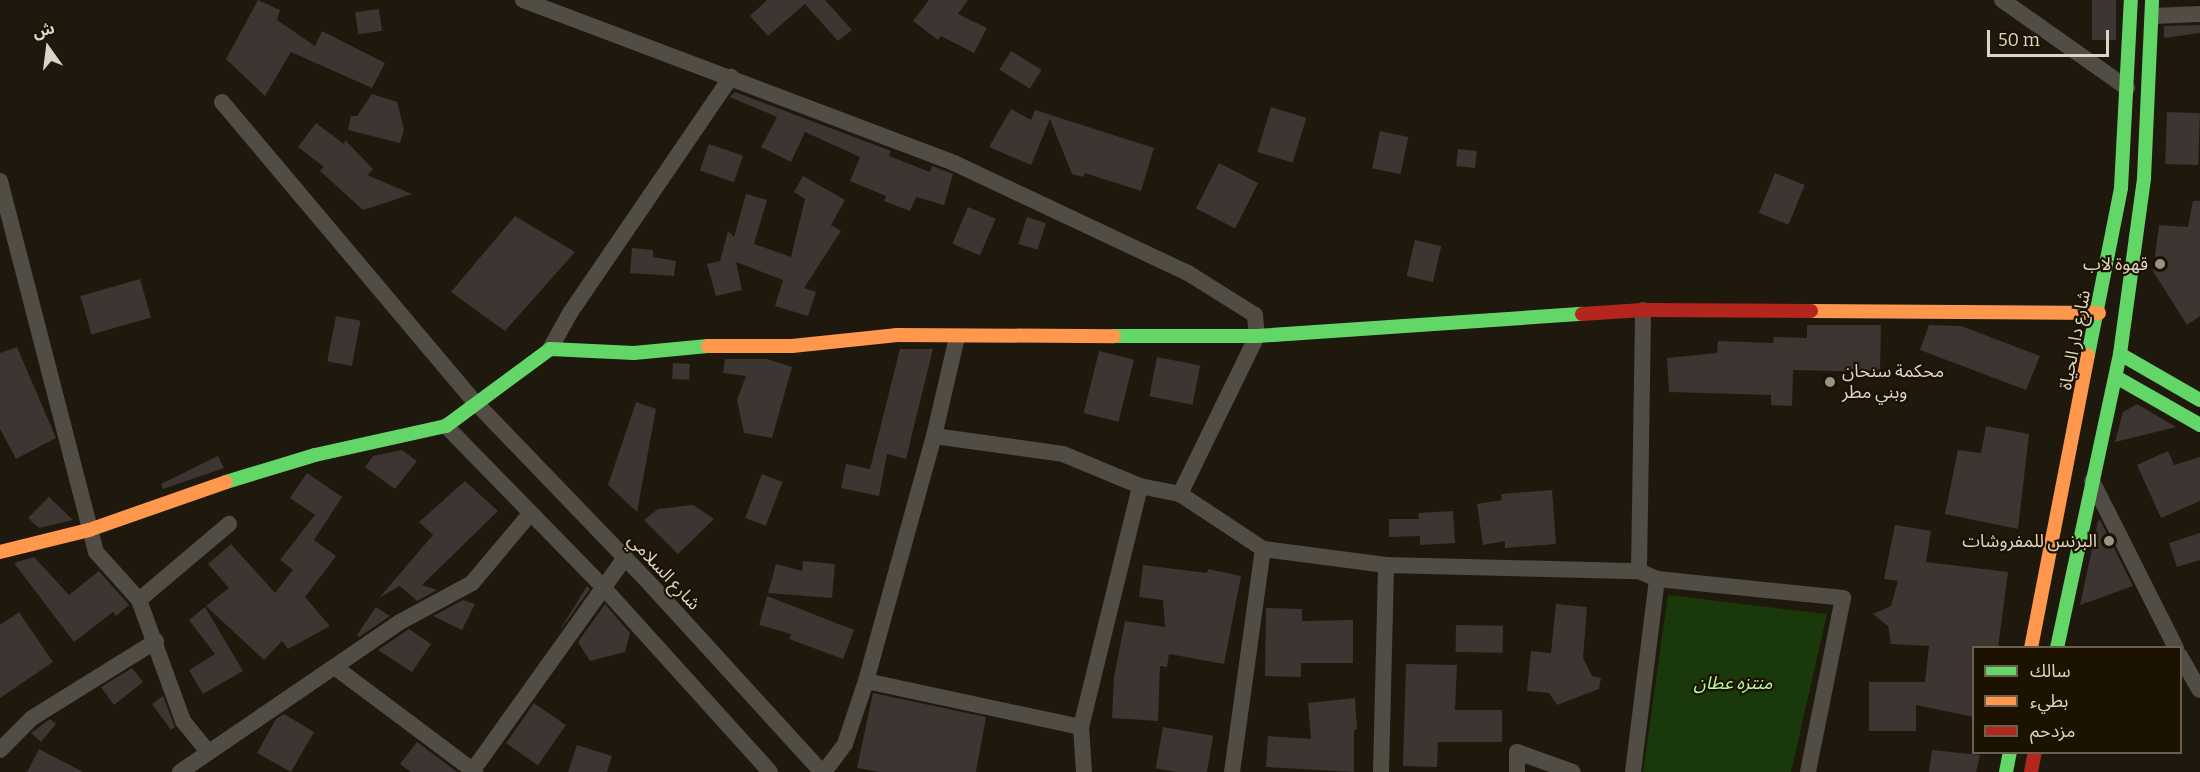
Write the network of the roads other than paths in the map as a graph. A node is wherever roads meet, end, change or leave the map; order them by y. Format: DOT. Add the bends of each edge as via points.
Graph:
graph roads {
  1 [pos="523,0"];
  2 [pos="2002,0"];
  3 [pos="2131,0"];
  4 [pos="2153,8"];
  5 [pos="2200,14"];
  6 [pos="731,77"];
  7 [pos="2127,88"];
  8 [pos="222,102"];
  9 [pos="0,181"];
  10 [pos="2111,243"];
  11 [pos="2135,247"];
  12 [pos="1643,310"];
  13 [pos="2099,313"];
  14 [pos="1257,336"];
  15 [pos="957,337"];
  16 [pos="550,349"];
  17 [pos="2120,354"];
  18 [pos="2116,376"];
  19 [pos="2200,400"];
  20 [pos="475,402"];
  21 [pos="2200,425"];
  22 [pos="446,426"];
  23 [pos="934,436"];
  24 [pos="2092,481"];
  25 [pos="1140,486"];
  26 [pos="1180,494"];
  27 [pos="530,514"];
  28 [pos="229,524"];
  29 [pos="89,530"];
  30 [pos="1263,549"];
  31 [pos="0,552"];
  32 [pos="625,558"];
  33 [pos="1386,565"];
  34 [pos="1639,571"];
  35 [pos="1657,579"];
  36 [pos="603,587"];
  37 [pos="139,600"];
  38 [pos="156,641"];
  39 [pos="2031,646"];
  40 [pos="2057,646"];
  41 [pos="2175,646"];
  42 [pos="2182,658"];
  43 [pos="336,668"];
  44 [pos="866,681"];
  45 [pos="2200,690"];
  46 [pos="1081,727"];
  47 [pos="0,750"];
  48 [pos="208,752"];
  49 [pos="2010,754"];
  50 [pos="2035,754"];
  51 [pos="474,771"];
  52 [pos="180,772"];
  53 [pos="770,772"];
  54 [pos="823,772"];
  55 [pos="1084,772"];
  56 [pos="1232,772"];
  57 [pos="1381,772"];
  58 [pos="1517,772"];
  59 [pos="1573,772"];
  60 [pos="1633,772"];
  61 [pos="1808,772"];
  62 [pos="2006,772"];
  63 [pos="2031,772"];
  1 -- 6 [label="street"];
  2 -- 7 [label="street"];
  3 -- 7 [label="street, شارع دار الحياة"];
  4 -- 5 [label="street"];
  4 -- 11 [label="street" via="2144,178"];
  6 -- 14 [label="street" via="954,163 1188,273 1255,315"];
  6 -- 16 [label="street" via="570,313"];
  7 -- 10 [label="street, شارع دار الحياة" via="2121,188"];
  8 -- 20 [label="street, شارع السلامي"];
  9 -- 29 [label="street"];
  10 -- 11 [label="street"];
  10 -- 13 [label="street, شارع دار الحياة"];
  11 -- 17 [label="street"];
  12 -- 13 [label="street"];
  12 -- 14 [label="street"];
  12 -- 34 [label="street"];
  13 -- 39 [label="street, شارع دار الحياة"];
  14 -- 15 [label="street"];
  14 -- 26 [label="street"];
  15 -- 16 [label="street" via="897,335 792,346 714,345 634,353"];
  15 -- 23 [label="street"];
  16 -- 20 [label="street"];
  17 -- 18 [label="street"];
  17 -- 19 [label="street"];
  18 -- 21 [label="street"];
  18 -- 24 [label="street"];
  20 -- 22 [label="street"];
  20 -- 32 [label="street, شارع السلامي"];
  22 -- 27 [label="street"];
  22 -- 29 [label="street" via="315,455"];
  23 -- 25 [label="street" via="1063,454"];
  23 -- 44 [label="street"];
  24 -- 40 [label="street"];
  24 -- 41 [label="street"];
  25 -- 26 [label="street"];
  25 -- 46 [label="street"];
  26 -- 30 [label="street"];
  27 -- 36 [label="street"];
  27 -- 43 [label="street" via="472,583 400,622"];
  28 -- 37 [label="street"];
  29 -- 31 [label="street"];
  29 -- 37 [label="street" via="96,552"];
  30 -- 33 [label="street"];
  30 -- 56 [label="street"];
  32 -- 36 [label="street"];
  32 -- 54 [label="street, شارع السلامي"];
  33 -- 34 [label="street"];
  33 -- 57 [label="street"];
  34 -- 35 [label="street"];
  35 -- 60 [label="street"];
  35 -- 61 [label="street" via="1844,598"];
  36 -- 51 [label="street"];
  36 -- 53 [label="street"];
  37 -- 38 [label="street"];
  38 -- 47 [label="street" via="32,718"];
  38 -- 48 [label="street" via="183,721"];
  42 -- 45 [label="street"];
  43 -- 48 [label="street"];
  43 -- 51 [label="street"];
  44 -- 46 [label="street"];
  44 -- 54 [label="street" via="845,744"];
  46 -- 55 [label="street"];
  48 -- 52 [label="street"];
  49 -- 62 [label="street"];
  50 -- 63 [label="street"];
  58 -- 59 [label="street" via="1517,752"];
}
